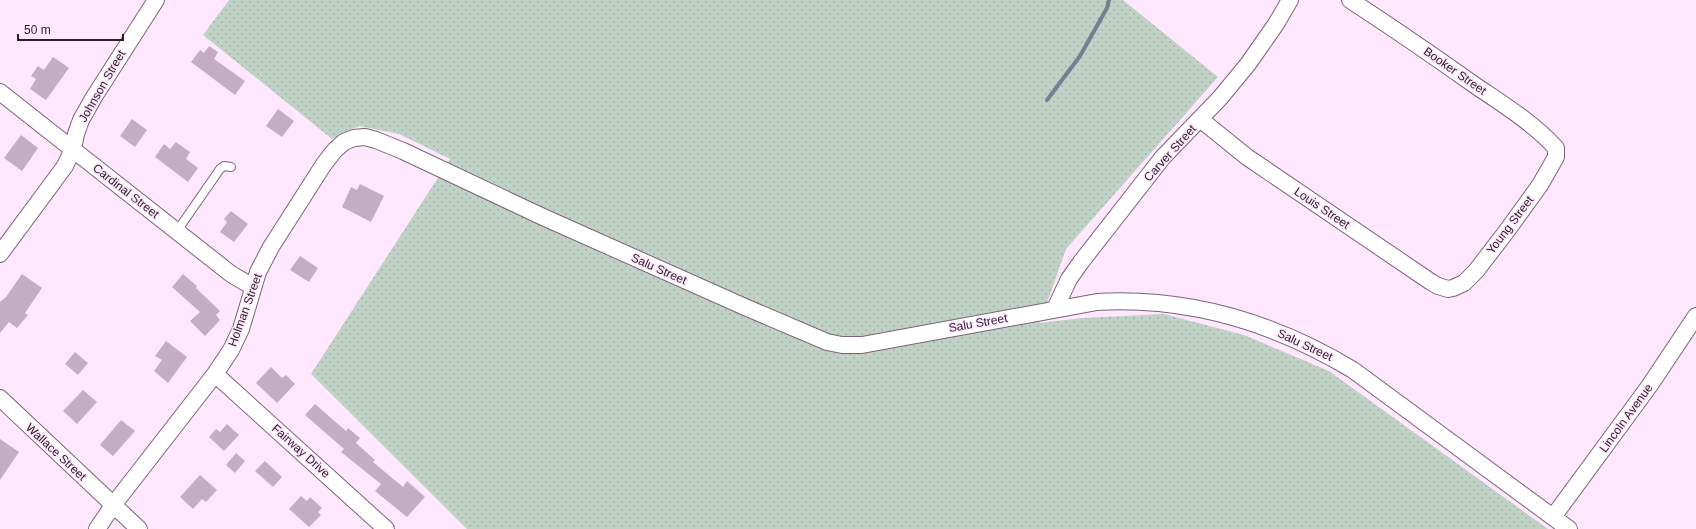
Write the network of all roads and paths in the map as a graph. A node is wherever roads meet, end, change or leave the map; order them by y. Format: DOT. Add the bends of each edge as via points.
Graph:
graph roads {
  1 [pos="156,0"];
  2 [pos="1290,0"];
  3 [pos="1350,0"];
  4 [pos="0,92"];
  5 [pos="1200,119"];
  6 [pos="365,137"];
  7 [pos="1556,148"];
  8 [pos="73,149"];
  9 [pos="231,167"];
  10 [pos="177,231"];
  11 [pos="0,254"];
  12 [pos="253,288"];
  13 [pos="1448,288"];
  14 [pos="1055,309"];
  15 [pos="1696,316"];
  16 [pos="215,374"];
  17 [pos="0,398"];
  18 [pos="114,504"];
  19 [pos="1553,517"];
  20 [pos="97,529"];
  21 [pos="138,529"];
  22 [pos="386,529"];
  23 [pos="1569,529"];
  1 -- 8 [label="street, Johnson Street" via="81,120"];
  2 -- 5 [label="street, Carver Street" via="1248,64"];
  3 -- 7 [label="street, Booker Street" via="1519,116"];
  4 -- 8 [label="street, Cardinal Street"];
  5 -- 13 [label="street, Louis Street" via="1247,157 1315,204 1431,282"];
  5 -- 14 [label="street, Carver Street" via="1163,157 1081,262 1069,279"];
  6 -- 12 [label="street, Holman Street" via="344,142 324,164 270,247"];
  6 -- 14 [label="street, Salu Street" via="403,151 543,217 826,342 862,345"];
  7 -- 13 [label="street, Young Street" via="1553,164 1476,271 1464,283"];
  8 -- 10 [label="street, Cardinal Street"];
  8 -- 11 [label="street, Johnson Street" via="65,166"];
  9 -- 10 [label="lane" via="224,166 220,170"];
  10 -- 12 [label="street, Cardinal Street"];
  12 -- 16 [label="street, Holman Street" via="241,329"];
  14 -- 19 [label="street, Salu Street" via="1097,302 1166,304 1237,318 1292,338 1324,352 1353,370"];
  15 -- 19 [label="street, Lincoln Avenue" via="1627,417"];
  16 -- 18 [label="street, Holman Street"];
  16 -- 22 [label="street, Fairway Drive"];
  17 -- 18 [label="street, Wallace Street"];
  18 -- 20 [label="street, Holman Street"];
  18 -- 21 [label="street, Wallace Street"];
  19 -- 23 [label="street, Salu Street"];
}
